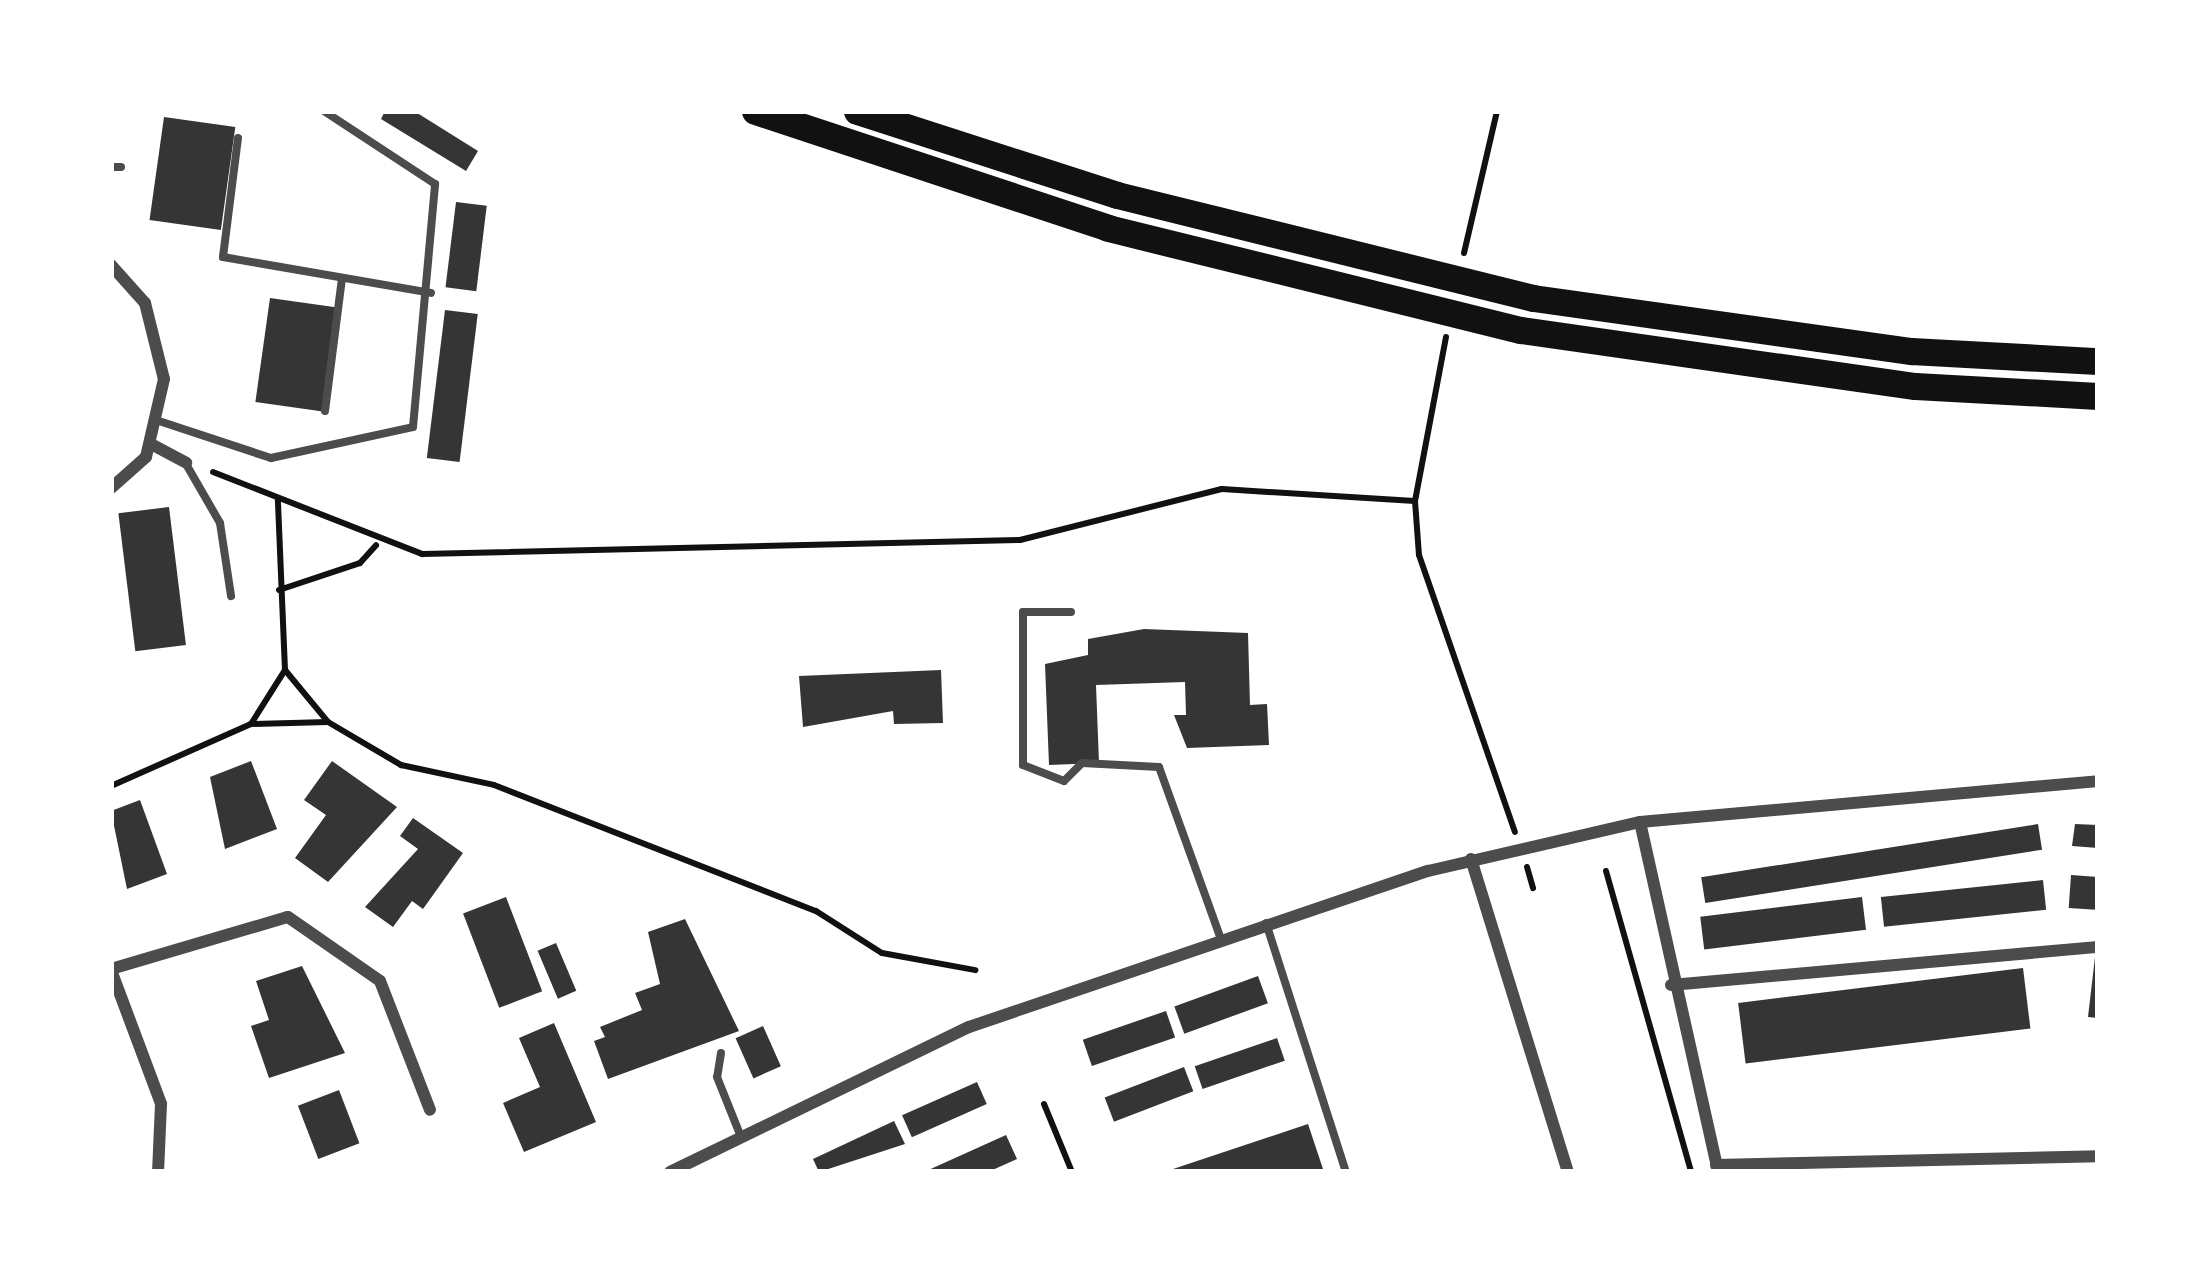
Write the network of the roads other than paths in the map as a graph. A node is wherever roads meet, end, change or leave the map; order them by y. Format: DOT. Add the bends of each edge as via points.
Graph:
graph roads {
  1 [pos="324,111"];
  2 [pos="755,111"];
  3 [pos="857,111"];
  4 [pos="238,138"];
  5 [pos="111,265"];
  6 [pos="342,278"];
  7 [pos="431,293"];
  8 [pos="2098,361"];
  9 [pos="2098,396"];
  10 [pos="325,411"];
  11 [pos="158,422"];
  12 [pos="151,444"];
  13 [pos="186,464"];
  14 [pos="111,488"];
  15 [pos="231,596"];
  16 [pos="1071,612"];
  17 [pos="2098,781"];
  18 [pos="1640,822"];
  19 [pos="1471,859"];
  20 [pos="1265,921"];
  21 [pos="1220,936"];
  22 [pos="2098,947"];
  23 [pos="111,969"];
  24 [pos="1671,985"];
  25 [pos="722,1053"];
  26 [pos="430,1111"];
  27 [pos="741,1137"];
  28 [pos="2098,1156"];
  29 [pos="1718,1169"];
  30 [pos="158,1172"];
  31 [pos="670,1172"];
  32 [pos="1346,1172"];
  33 [pos="1568,1172"];
  1 -- 7 [label="lane" via="435,184"];
  2 -- 9 [label="highway" via="1108,228 1521,330 1915,386"];
  3 -- 8 [label="highway" via="1117,195 1533,298 1911,351"];
  4 -- 6 [label="lane" via="223,257"];
  5 -- 11 [label="street" via="162,345"];
  6 -- 7 [label="lane"];
  6 -- 10 [label="lane"];
  7 -- 11 [label="lane" via="413,427 393,439 271,458"];
  11 -- 12 [label="street"];
  12 -- 13 [label="street"];
  12 -- 14 [label="street"];
  13 -- 15 [label="lane" via="220,523"];
  16 -- 21 [label="lane" via="1023,612 1023,765 1064,781 1082,763 1159,767"];
  17 -- 18 [label="street"];
  18 -- 19 [label="street"];
  18 -- 24 [label="street"];
  19 -- 20 [label="street"];
  19 -- 33 [label="street"];
  20 -- 21 [label="street"];
  20 -- 32 [label="lane"];
  21 -- 27 [label="street" via="969,1027"];
  22 -- 24 [label="street"];
  23 -- 26 [label="street" via="288,917 380,981"];
  23 -- 30 [label="street" via="160,1104"];
  24 -- 29 [label="street"];
  25 -- 27 [label="lane" via="717,1077"];
  27 -- 31 [label="street"];
  28 -- 29 [label="street"];
}
